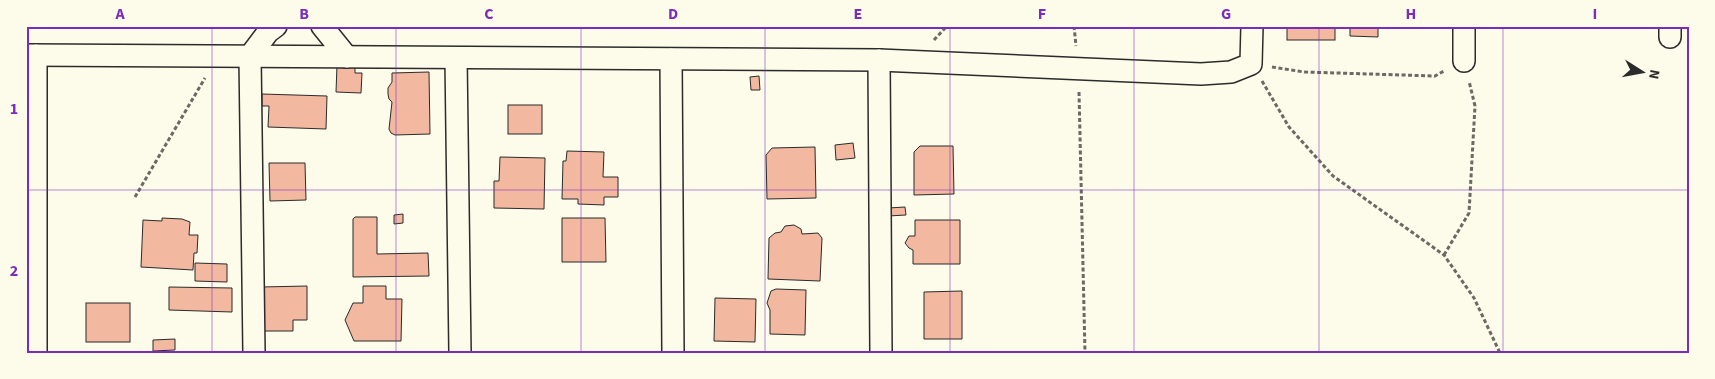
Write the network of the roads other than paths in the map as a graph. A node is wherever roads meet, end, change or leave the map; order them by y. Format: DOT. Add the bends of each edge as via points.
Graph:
graph roads {
  1 [pos="276,26"];
  2 [pos="322,26"];
  3 [pos="1252,26"];
  4 [pos="1464,26"];
  5 [pos="31,55"];
  6 [pos="250,56"];
  7 [pos="347,57"];
  8 [pos="456,58"];
  9 [pos="670,59"];
  10 [pos="879,60"];
  11 [pos="1464,61"];
  12 [pos="36,353"];
  13 [pos="254,353"];
  14 [pos="460,353"];
  15 [pos="673,353"];
  16 [pos="881,353"];
  1 -- 6 [label="street"];
  2 -- 7 [label="street"];
  3 -- 10 [label="street" via="1251,64 1231,72 1201,74"];
  4 -- 11 [label="street"];
  5 -- 6 [label="street"];
  5 -- 12 [label="street"];
  6 -- 7 [label="street"];
  6 -- 13 [label="street"];
  7 -- 8 [label="street"];
  8 -- 9 [label="street"];
  8 -- 14 [label="street"];
  9 -- 10 [label="street"];
  9 -- 15 [label="street"];
  10 -- 16 [label="street"];
}
